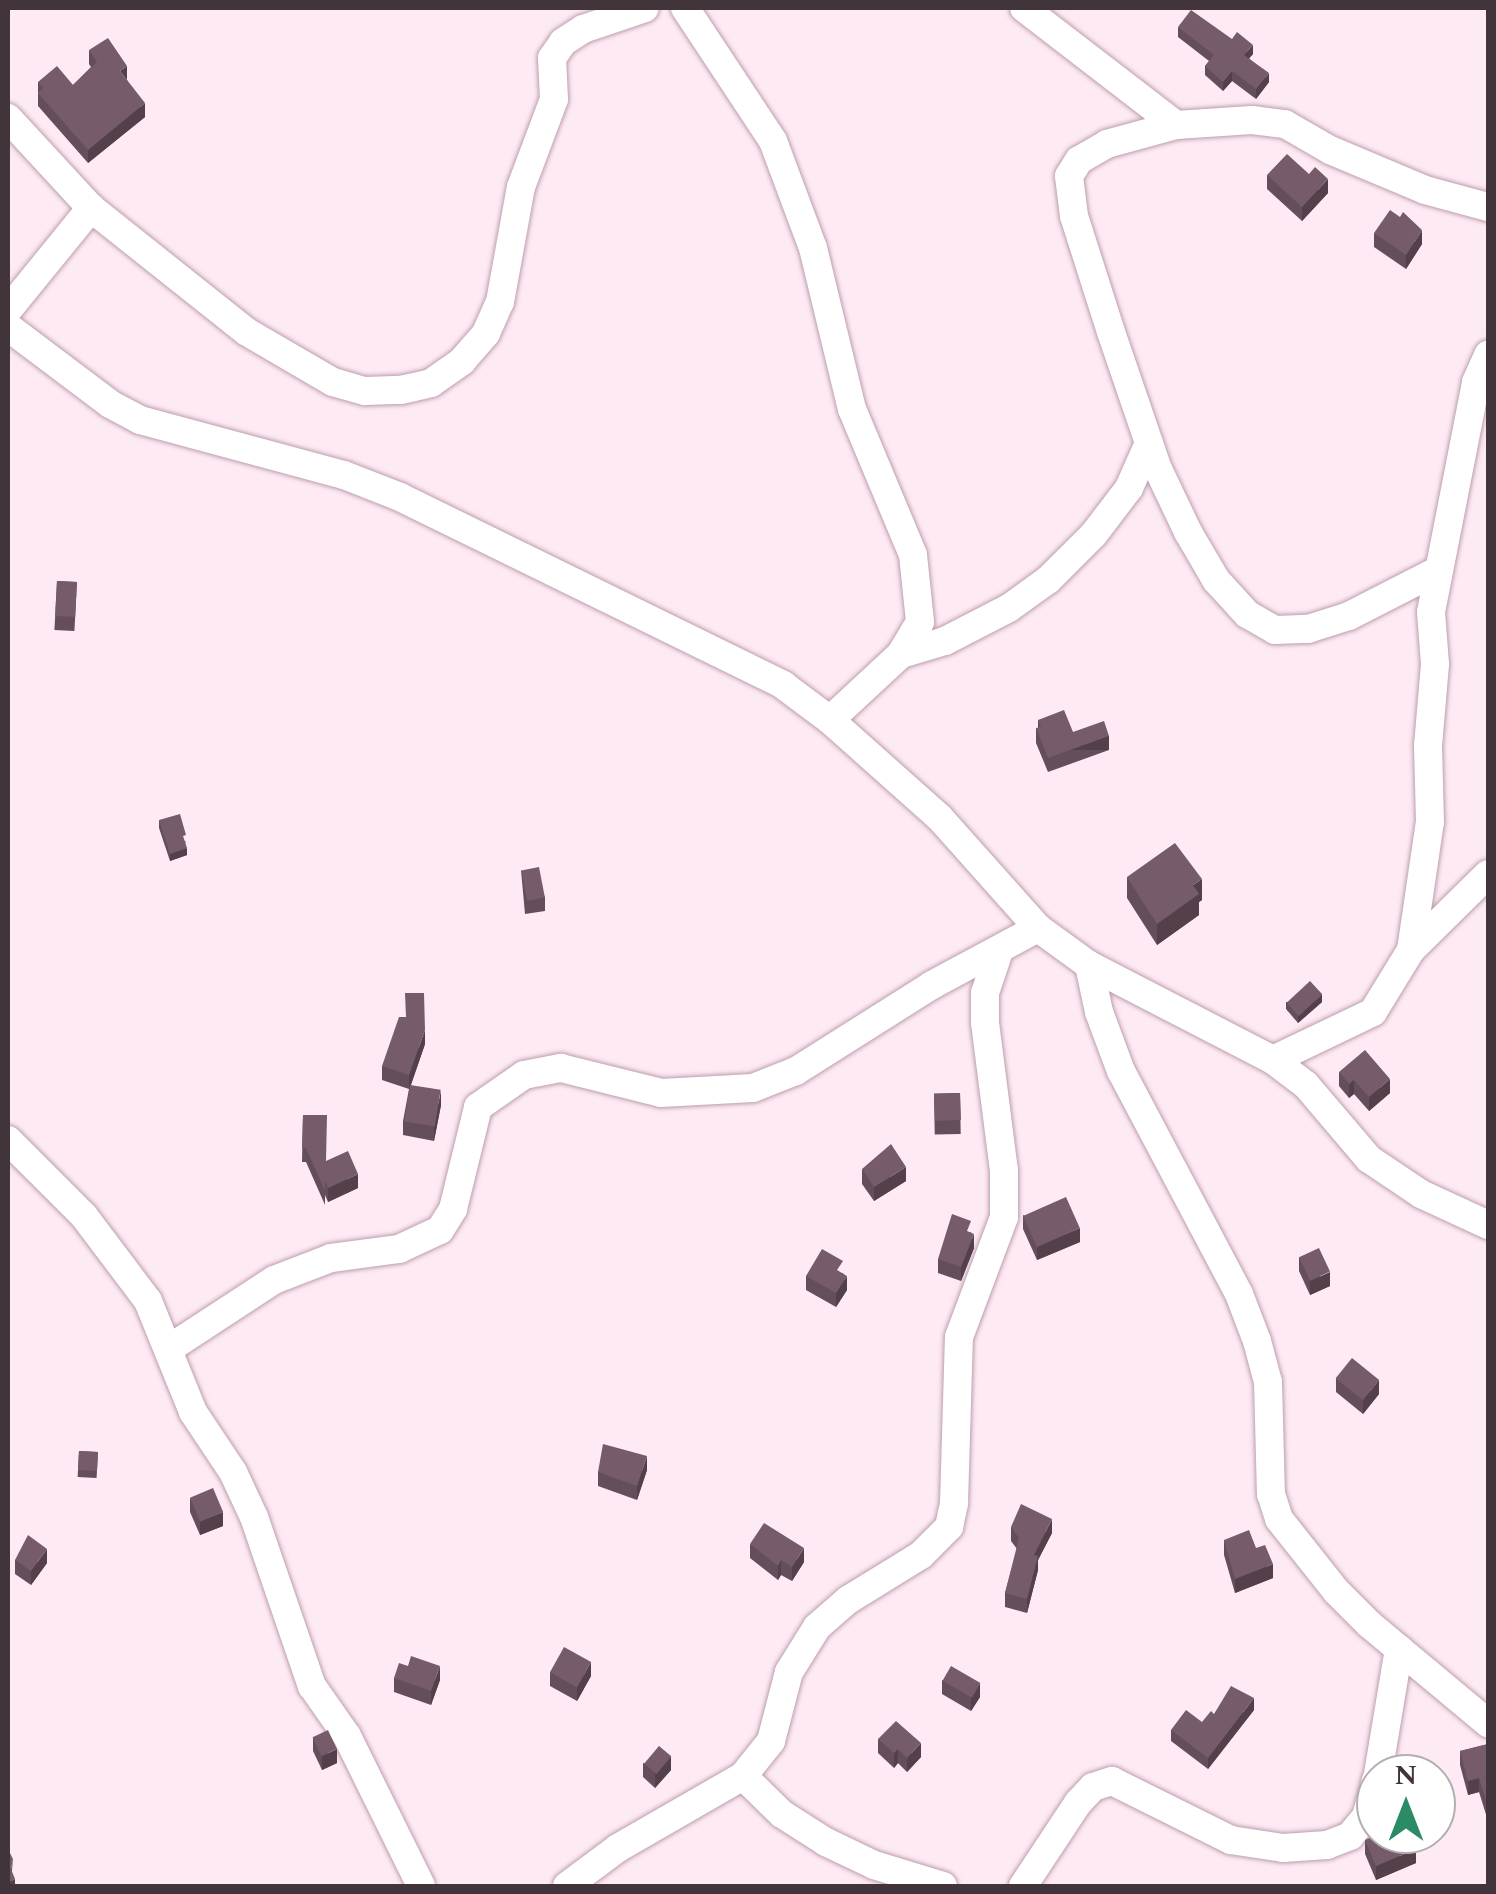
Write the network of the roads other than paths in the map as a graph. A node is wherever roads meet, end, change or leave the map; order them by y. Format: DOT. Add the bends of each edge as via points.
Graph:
graph roads {
  1 [pos="644,8"];
  2 [pos="685,8"];
  3 [pos="1024,8"];
  4 [pos="8,118"];
  5 [pos="1176,125"];
  6 [pos="1488,207"];
  7 [pos="91,208"];
  8 [pos="8,310"];
  9 [pos="8,327"];
  10 [pos="1488,356"];
  11 [pos="1149,443"];
  12 [pos="1439,570"];
  13 [pos="901,654"];
  14 [pos="830,720"];
  15 [pos="1488,874"];
  16 [pos="1038,928"];
  17 [pos="1411,950"];
  18 [pos="998,954"];
  19 [pos="1089,965"];
  20 [pos="1273,1060"];
  21 [pos="8,1140"];
  22 [pos="1488,1225"];
  23 [pos="170,1348"];
  24 [pos="1399,1649"];
  25 [pos="1488,1724"];
  26 [pos="1381,1754"];
  27 [pos="743,1776"];
  28 [pos="1356,1828"];
  29 [pos="421,1886"];
  30 [pos="567,1886"];
  31 [pos="943,1886"];
  32 [pos="1022,1886"];
  1 -- 7 [label="street" via="583,29 552,58 554,99 521,186 500,302 486,333 462,361 430,383 364,391 292,362"];
  2 -- 13 [label="street" via="774,142 813,248 852,409 913,556 920,622"];
  3 -- 5 [label="street"];
  4 -- 7 [label="street"];
  5 -- 6 [label="street" via="1284,124 1426,190"];
  5 -- 11 [label="street" via="1107,144 1079,160 1069,176 1074,216"];
  7 -- 8 [label="street"];
  9 -- 14 [label="street" via="140,420 344,475 400,498 783,685"];
  10 -- 12 [label="street" via="1476,382"];
  11 -- 12 [label="street" via="1216,580 1274,630 1349,616"];
  11 -- 13 [label="street" via="1129,488 1048,580 945,641"];
  12 -- 17 [label="street" via="1431,612 1430,822"];
  13 -- 14 [label="street"];
  14 -- 16 [label="street" via="940,818"];
  15 -- 17 [label="street"];
  16 -- 18 [label="street"];
  16 -- 19 [label="street"];
  17 -- 20 [label="street" via="1373,1012"];
  18 -- 23 [label="street" via="753,1088 661,1093 561,1068 524,1075 478,1107 453,1209 440,1230 398,1248 331,1258 274,1280"];
  18 -- 27 [label="street" via="985,993 985,1022 1004,1217 959,1338 949,1527 921,1555 817,1627 789,1672 771,1741"];
  19 -- 20 [label="street"];
  19 -- 24 [label="street" via="1121,1071 1240,1294 1258,1341 1280,1518 1336,1591"];
  20 -- 22 [label="street" via="1306,1085 1369,1159 1420,1194"];
  21 -- 23 [label="street" via="84,1216 148,1302"];
  23 -- 29 [label="street" via="194,1412 254,1517 312,1686 348,1736"];
  24 -- 25 [label="street"];
  24 -- 26 [label="street"];
  27 -- 30 [label="street" via="618,1848"];
  27 -- 31 [label="street" via="782,1814 826,1842"];
  28 -- 32 [label="street" via="1327,1844 1283,1848 1231,1840 1112,1781 1093,1787 1078,1803"];
}
